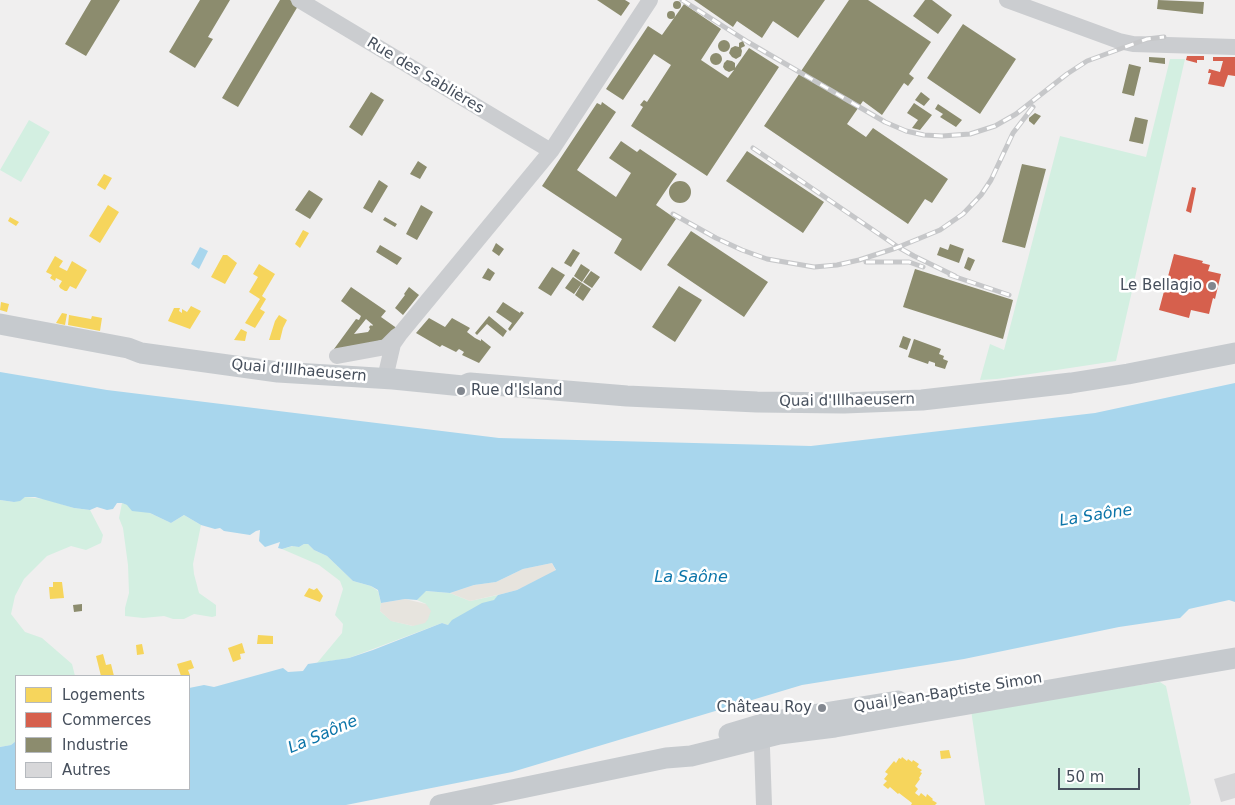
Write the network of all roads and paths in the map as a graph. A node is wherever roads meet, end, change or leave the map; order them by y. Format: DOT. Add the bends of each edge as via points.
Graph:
graph roads {
  1 [pos="298,0"];
  2 [pos="650,0"];
  3 [pos="1007,0"];
  4 [pos="1235,47"];
  5 [pos="551,151"];
  6 [pos="0,324"];
  7 [pos="400,334"];
  8 [pos="1230,353"];
  9 [pos="337,356"];
  10 [pos="386,375"];
  11 [pos="1235,647"];
  12 [pos="1235,658"];
  13 [pos="1172,662"];
  14 [pos="759,732"];
  15 [pos="467,802"];
  16 [pos="440,805"];
  17 [pos="764,805"];
  1 -- 5 [label="street, Rue des Sablières"];
  2 -- 5 [label="street"];
  3 -- 4 [label="street" via="1132,44"];
  5 -- 7 [label="street"];
  6 -- 10 [label="main road, Quai d'Illhaeusern" via="140,353 231,366 278,372"];
  7 -- 9 [label="street" via="386,347"];
  7 -- 10 [label="street" via="393,344"];
  8 -- 10 [label="main road, Quai d'Illhaeusern" via="1071,383 922,400 844,403 627,396 470,383 464,378"];
  11 -- 13 [label="main road, Quai Jean-Baptiste Simon"];
  12 -- 13 [label="main road, Quai Jean-Baptiste Simon"];
  13 -- 14 [label="main road, Quai Jean-Baptiste Simon" via="835,727 779,734"];
  14 -- 15 [label="main road, Quai Jean-Baptiste Simon" via="692,756 666,758"];
  14 -- 17 [label="street"];
  15 -- 16 [label="main road, Quai Jean-Baptiste Simon"];
}
